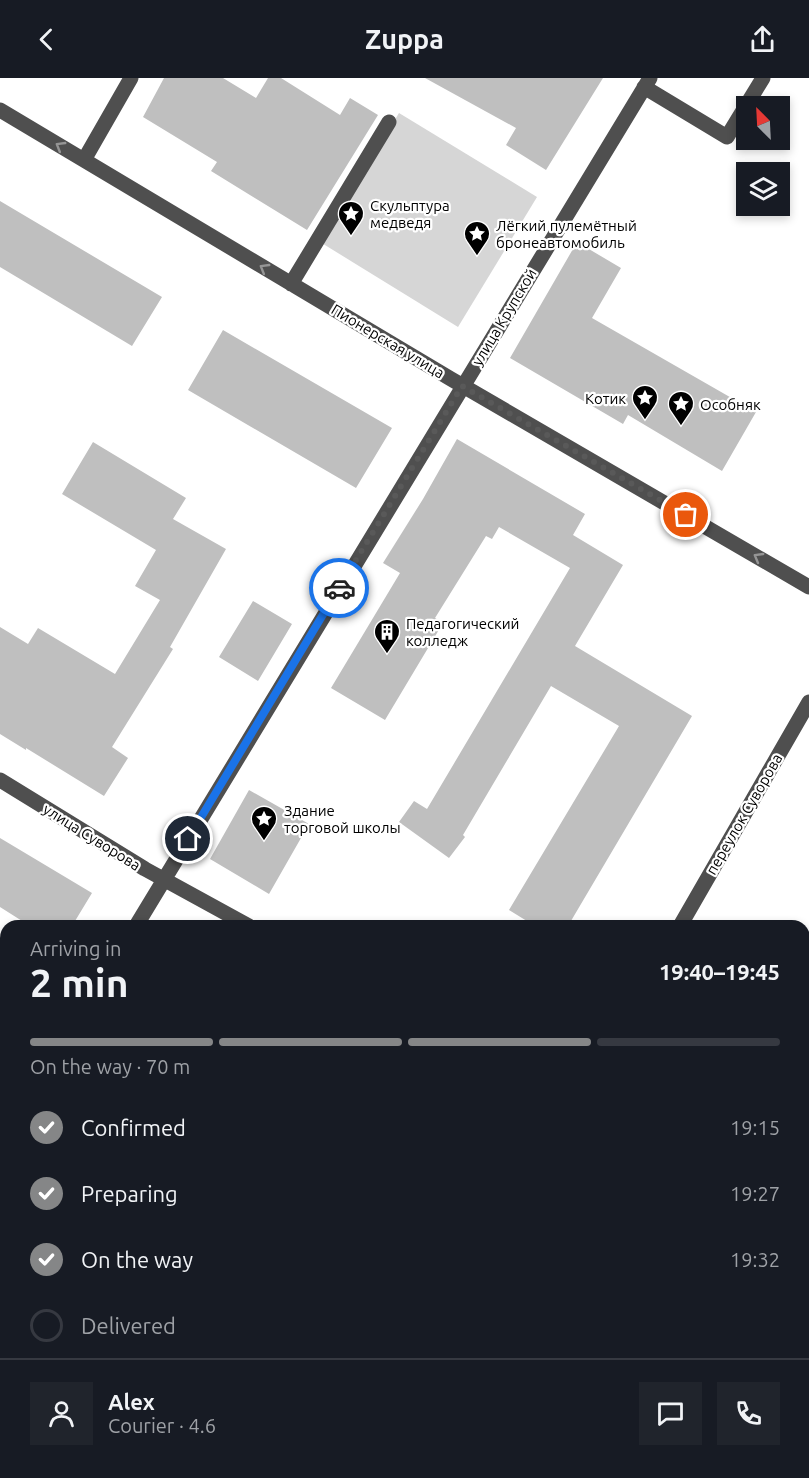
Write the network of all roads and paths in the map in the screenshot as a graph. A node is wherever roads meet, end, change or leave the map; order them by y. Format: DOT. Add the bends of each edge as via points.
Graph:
graph roads {
  1 [pos="131,78"];
  2 [pos="763,78"];
  3 [pos="647,83"];
  4 [pos="0,110"];
  5 [pos="388,122"];
  6 [pos="84,160"];
  7 [pos="291,284"];
  8 [pos="462,386"];
  9 [pos="809,586"];
  10 [pos="809,702"];
  11 [pos="0,780"];
  12 [pos="163,879"];
  13 [pos="139,920"];
  14 [pos="238,920"];
  15 [pos="683,920"];
  1 -- 6 [label="street"];
  2 -- 3 [label="street" via="728,137"];
  3 -- 8 [label="street, улица Крупской"];
  6 -- 4 [label="street, Пионерская улица, one-way"];
  5 -- 7 [label="street"];
  7 -- 6 [label="street, Пионерская улица, one-way"];
  7 -- 8 [label="street, Пионерская улица"];
  9 -- 8 [label="street, Пионерская улица, one-way"];
  8 -- 12 [label="street, улица Крупской"];
  10 -- 15 [label="street, переулок Суворова"];
  11 -- 12 [label="street, улица Суворова"];
  12 -- 13 [label="street, улица Крупской"];
  12 -- 14 [label="street, улица Суворова"];
}
